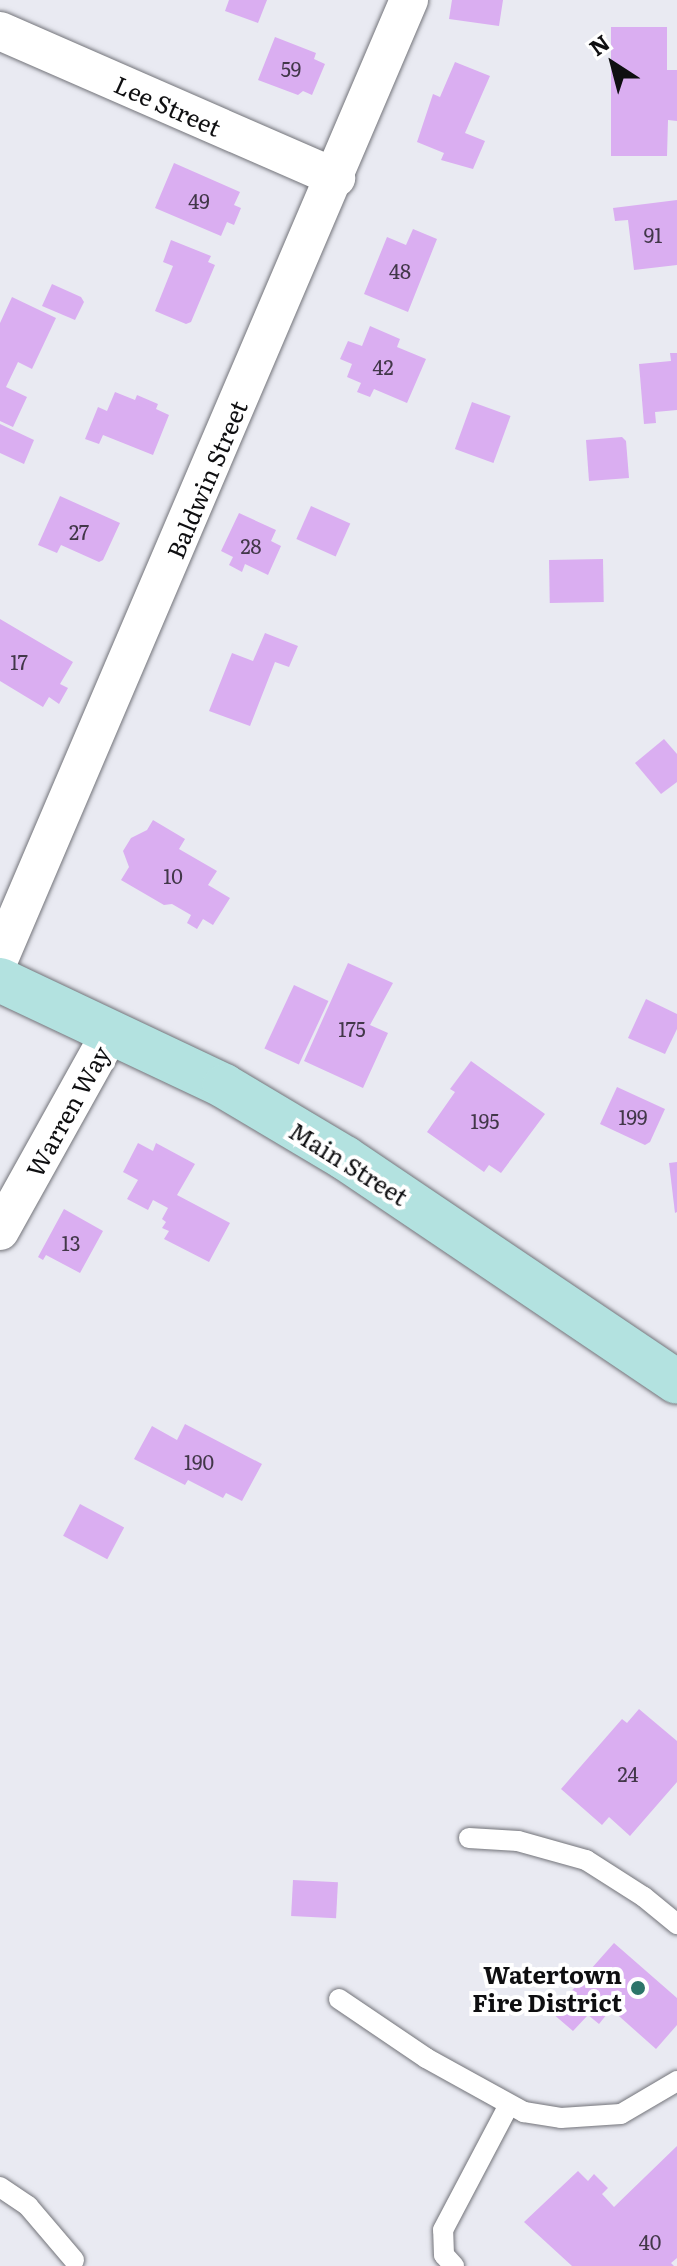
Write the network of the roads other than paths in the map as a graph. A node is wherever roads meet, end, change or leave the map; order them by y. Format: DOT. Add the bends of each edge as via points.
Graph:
graph roads {
  1 [pos="409,0"];
  2 [pos="0,31"];
  3 [pos="336,178"];
  4 [pos="0,957"];
  5 [pos="0,980"];
  6 [pos="110,1033"];
  7 [pos="0,1231"];
  8 [pos="677,1382"];
  9 [pos="469,1838"];
  10 [pos="677,1924"];
  11 [pos="339,1999"];
  12 [pos="677,2081"];
  13 [pos="509,2105"];
  14 [pos="0,2187"];
  15 [pos="74,2264"];
  16 [pos="454,2266"];
  1 -- 3 [label="street, Baldwin Street"];
  2 -- 3 [label="street, Lee Street"];
  3 -- 4 [label="street, Baldwin Street"];
  5 -- 6 [label="main road, Main Street"];
  6 -- 7 [label="street, Warren Way"];
  6 -- 8 [label="main road, Main Street" via="224,1086 345,1158"];
  9 -- 10 [label="lane" via="518,1841 586,1860"];
  11 -- 13 [label="lane" via="426,2058"];
  12 -- 13 [label="lane" via="621,2114 561,2118"];
  13 -- 16 [label="lane" via="443,2230 444,2255"];
  14 -- 15 [label="lane" via="28,2206"];
}
